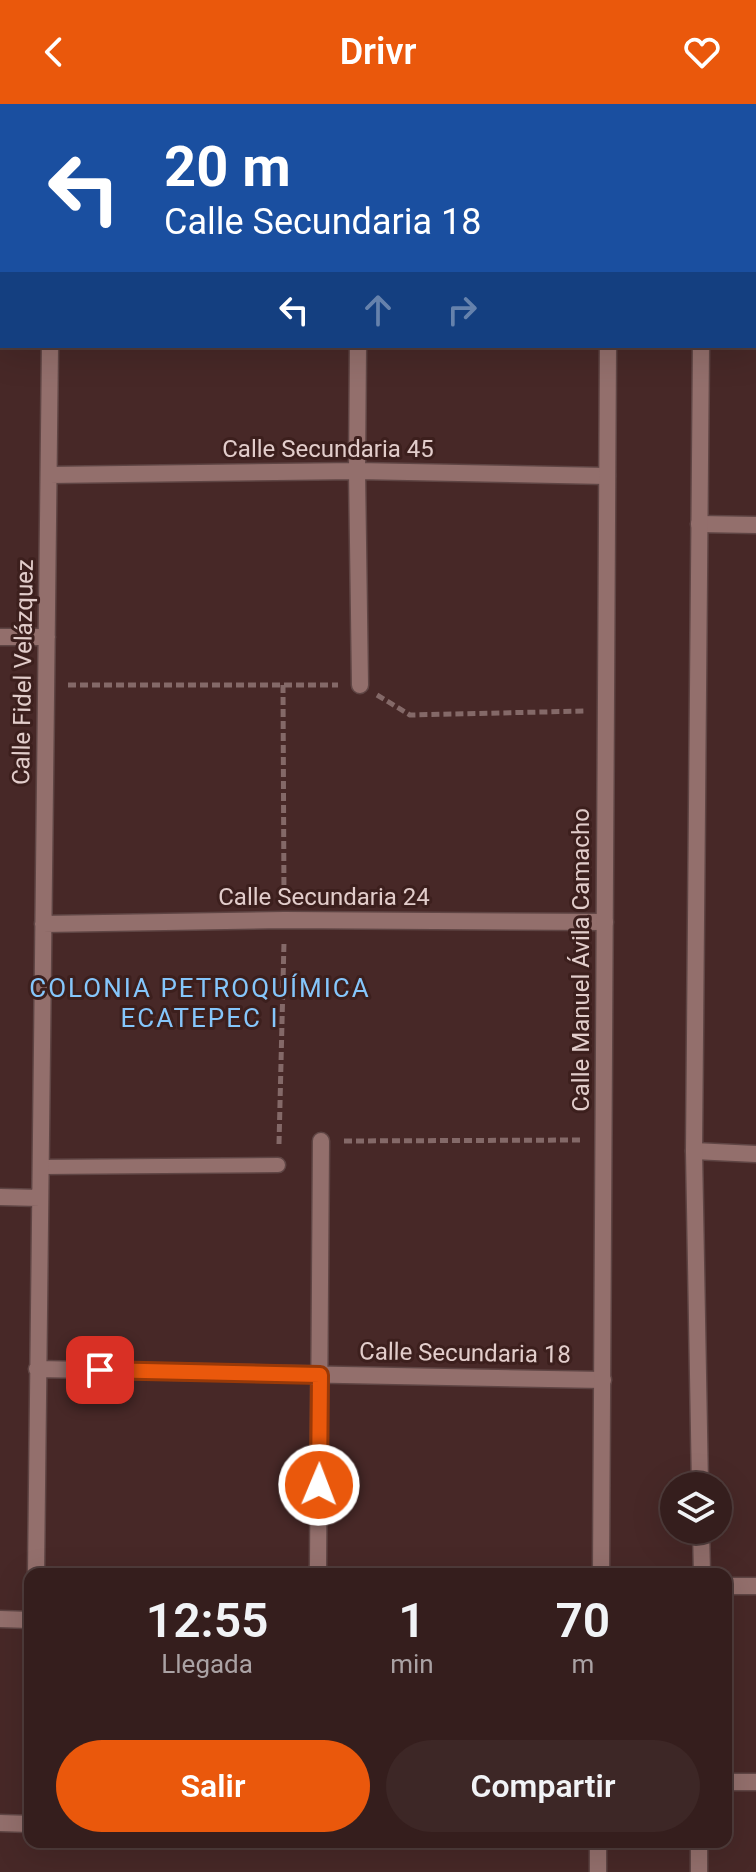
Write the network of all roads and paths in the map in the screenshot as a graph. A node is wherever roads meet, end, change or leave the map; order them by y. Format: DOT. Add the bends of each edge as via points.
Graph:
graph roads {
  1 [pos="50,348"];
  2 [pos="358,348"];
  3 [pos="608,348"];
  4 [pos="701,348"];
  5 [pos="357,471"];
  6 [pos="49,475"];
  7 [pos="607,476"];
  8 [pos="699,524"];
  9 [pos="756,525"];
  10 [pos="0,637"];
  11 [pos="47,637"];
  12 [pos="46,685"];
  13 [pos="283,685"];
  14 [pos="360,685"];
  15 [pos="607,711"];
  16 [pos="284,920"];
  17 [pos="605,922"];
  18 [pos="43,924"];
  19 [pos="604,1140"];
  20 [pos="279,1141"];
  21 [pos="321,1141"];
  22 [pos="694,1151"];
  23 [pos="756,1154"];
  24 [pos="278,1165"];
  25 [pos="41,1167"];
  26 [pos="0,1197"];
  27 [pos="40,1198"];
  28 [pos="37,1369"];
  29 [pos="320,1375"];
  30 [pos="603,1380"];
  31 [pos="700,1472"];
  32 [pos="701,1544"];
  33 [pos="36,1568"];
  34 [pos="318,1568"];
  35 [pos="601,1568"];
  36 [pos="702,1568"];
  37 [pos="732,1586"];
  38 [pos="756,1586"];
  39 [pos="0,1619"];
  40 [pos="24,1620"];
  41 [pos="732,1782"];
  42 [pos="756,1782"];
  43 [pos="0,1823"];
  44 [pos="24,1824"];
  45 [pos="598,1848"];
  46 [pos="699,1848"];
  47 [pos="598,1872"];
  48 [pos="699,1872"];
  1 -- 6 [label="street, Calle Fidel Velázquez"];
  2 -- 5 [label="street"];
  3 -- 7 [label="street, Calle Manuel Ávila Camacho"];
  4 -- 8 [label="street"];
  5 -- 6 [label="street, Calle Secundaria 45"];
  5 -- 7 [label="street, Calle Secundaria 45"];
  5 -- 14 [label="street"];
  6 -- 11 [label="street, Calle Fidel Velázquez"];
  7 -- 15 [label="street, Calle Manuel Ávila Camacho"];
  8 -- 9 [label="street"];
  8 -- 22 [label="street"];
  10 -- 11 [label="street"];
  11 -- 12 [label="street, Calle Fidel Velázquez"];
  12 -- 13 [label="path"];
  12 -- 18 [label="street, Calle Fidel Velázquez"];
  13 -- 14 [label="path"];
  13 -- 16 [label="path"];
  14 -- 15 [label="path" via="410,715"];
  15 -- 17 [label="street, Calle Manuel Ávila Camacho"];
  16 -- 17 [label="street, Calle Secundaria 24"];
  16 -- 18 [label="street, Calle Secundaria 24"];
  16 -- 20 [label="path"];
  17 -- 19 [label="street, Calle Manuel Ávila Camacho"];
  18 -- 25 [label="street, Calle Fidel Velázquez"];
  19 -- 21 [label="path"];
  19 -- 30 [label="street, Calle Manuel Ávila Camacho"];
  20 -- 21 [label="path"];
  20 -- 24 [label="path"];
  21 -- 29 [label="street"];
  22 -- 23 [label="street"];
  22 -- 31 [label="street"];
  24 -- 25 [label="lane"];
  25 -- 27 [label="street, Calle Fidel Velázquez"];
  26 -- 27 [label="street"];
  27 -- 28 [label="street, Calle Fidel Velázquez"];
  28 -- 29 [label="street, Calle Secundaria 18"];
  28 -- 33 [label="street, Calle Fidel Velázquez"];
  29 -- 30 [label="street, Calle Secundaria 18"];
  29 -- 34 [label="street"];
  30 -- 35 [label="street, Calle Manuel Ávila Camacho"];
  32 -- 36 [label="street"];
  37 -- 38 [label="street"];
  39 -- 40 [label="street"];
  41 -- 42 [label="street"];
  43 -- 44 [label="street"];
  45 -- 47 [label="street"];
  46 -- 48 [label="street"];
}
